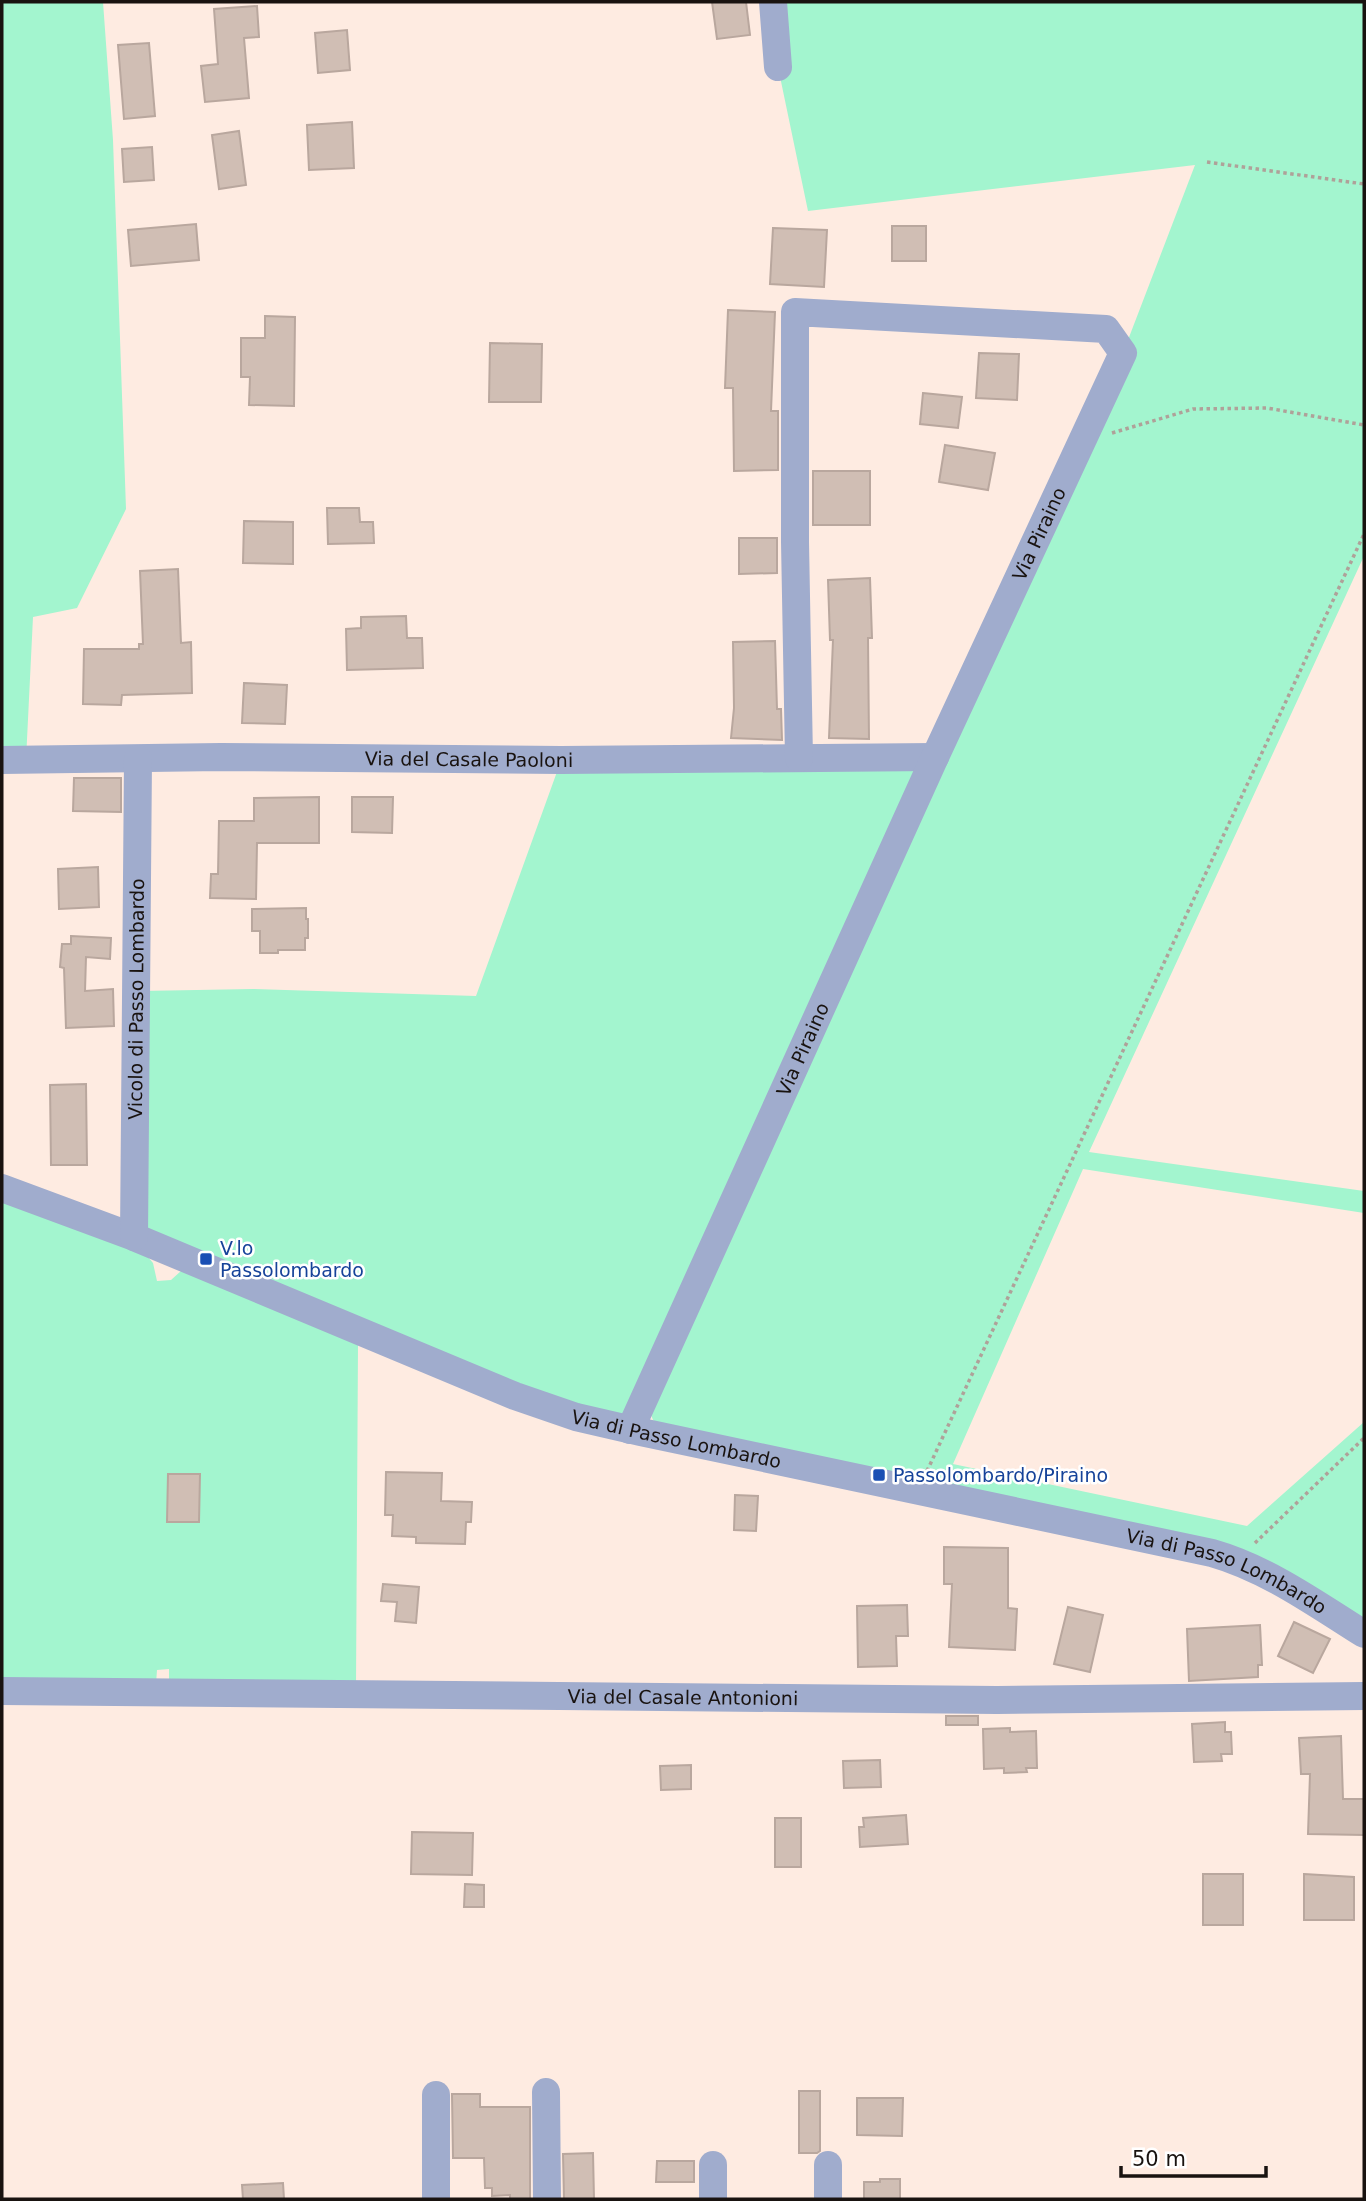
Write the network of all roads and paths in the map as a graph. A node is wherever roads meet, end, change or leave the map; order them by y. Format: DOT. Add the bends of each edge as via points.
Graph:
graph roads {
  1 [pos="773,2"];
  2 [pos="778,67"];
  3 [pos="1207,162"];
  4 [pos="1364,184"];
  5 [pos="1364,425"];
  6 [pos="1085,435"];
  7 [pos="1364,534"];
  8 [pos="935,757"];
  9 [pos="799,758"];
  10 [pos="138,759"];
  11 [pos="2,760"];
  12 [pos="2,1188"];
  13 [pos="134,1237"];
  14 [pos="630,1430"];
  15 [pos="1364,1438"];
  16 [pos="917,1492"];
  17 [pos="1236,1561"];
  18 [pos="1364,1634"];
  19 [pos="2,1691"];
  20 [pos="1364,1696"];
  21 [pos="546,2092"];
  22 [pos="436,2095"];
  23 [pos="713,2165"];
  24 [pos="828,2165"];
  25 [pos="436,2199"];
  26 [pos="547,2199"];
  27 [pos="713,2199"];
  28 [pos="828,2199"];
  1 -- 2 [label="street"];
  3 -- 4 [label="path"];
  5 -- 6 [label="path" via="1267,408 1193,409 1110,434"];
  6 -- 8 [label="street, Via Piraino"];
  6 -- 9 [label="street, Via Piraino" via="1123,353 1106,329 795,312"];
  7 -- 16 [label="path"];
  8 -- 9 [label="street, Via del Casale Paoloni"];
  8 -- 14 [label="street, Via Piraino"];
  9 -- 10 [label="street, Via del Casale Paoloni"];
  10 -- 11 [label="street, Via del Casale Paoloni"];
  10 -- 13 [label="street, Vicolo di Passo Lombardo"];
  12 -- 13 [label="street, Via di Passo Lombardo"];
  13 -- 14 [label="street, Via di Passo Lombardo" via="515,1396"];
  14 -- 16 [label="street, Via di Passo Lombardo"];
  15 -- 17 [label="path"];
  16 -- 17 [label="street, Via di Passo Lombardo" via="1180,1545"];
  17 -- 18 [label="street, Via di Passo Lombardo" via="1273,1578"];
  19 -- 20 [label="street, Via del Casale Antonioni" via="997,1700"];
  21 -- 26 [label="street"];
  22 -- 25 [label="street"];
  23 -- 27 [label="street"];
  24 -- 28 [label="street"];
}
